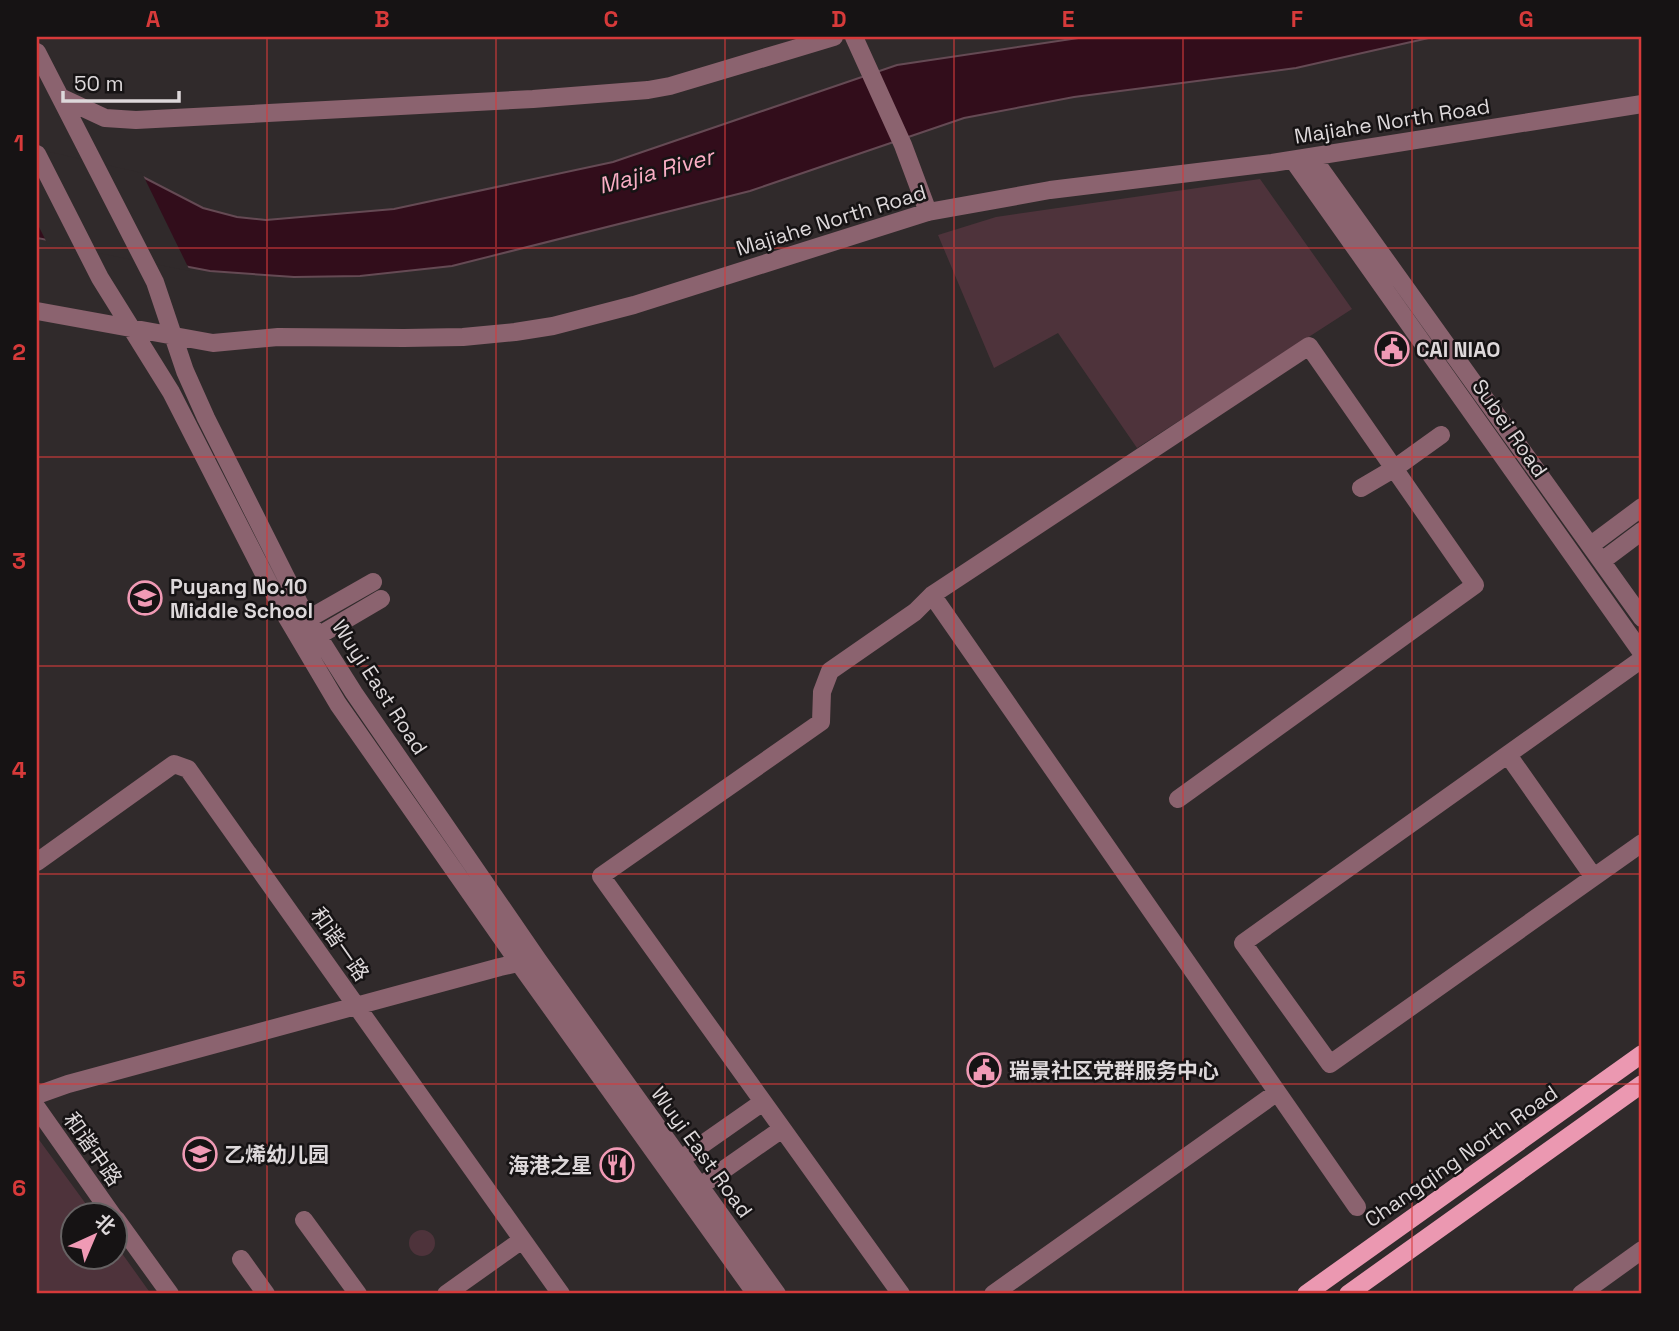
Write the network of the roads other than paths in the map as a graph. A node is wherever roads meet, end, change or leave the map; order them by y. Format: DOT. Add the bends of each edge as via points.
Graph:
graph roads {
  1 [pos="834,37"];
  2 [pos="854,37"];
  3 [pos="37,52"];
  4 [pos="60,97"];
  5 [pos="1642,104"];
  6 [pos="37,154"];
  7 [pos="1312,157"];
  8 [pos="1293,160"];
  9 [pos="928,212"];
  10 [pos="37,311"];
  11 [pos="129,327"];
  12 [pos="174,336"];
  13 [pos="1441,435"];
  14 [pos="1395,468"];
  15 [pos="1361,488"];
  16 [pos="1642,507"];
  17 [pos="1642,531"];
  18 [pos="1591,545"];
  19 [pos="1602,561"];
  20 [pos="373,582"];
  21 [pos="932,595"];
  22 [pos="381,599"];
  23 [pos="1642,618"];
  24 [pos="308,619"];
  25 [pos="318,636"];
  26 [pos="1642,653"];
  27 [pos="1642,659"];
  28 [pos="1508,755"];
  29 [pos="1178,799"];
  30 [pos="1642,843"];
  31 [pos="37,862"];
  32 [pos="1593,876"];
  33 [pos="538,960"];
  34 [pos="519,963"];
  35 [pos="356,1006"];
  36 [pos="1642,1054"];
  37 [pos="1642,1084"];
  38 [pos="1276,1093"];
  39 [pos="37,1095"];
  40 [pos="763,1102"];
  41 [pos="37,1108"];
  42 [pos="782,1129"];
  43 [pos="680,1160"];
  44 [pos="699,1187"];
  45 [pos="103,1202"];
  46 [pos="1357,1207"];
  47 [pos="304,1220"];
  48 [pos="130,1239"];
  49 [pos="522,1240"];
  50 [pos="1642,1250"];
  51 [pos="241,1259"];
  52 [pos="170,1294"];
  53 [pos="266,1294"];
  54 [pos="358,1294"];
  55 [pos="446,1294"];
  56 [pos="561,1294"];
  57 [pos="756,1294"];
  58 [pos="777,1294"];
  59 [pos="901,1294"];
  60 [pos="993,1294"];
  61 [pos="1306,1294"];
  62 [pos="1348,1294"];
  63 [pos="1581,1294"];
  1 -- 4 [label="street" via="670,86 533,99 136,120 105,118"];
  2 -- 9 [label="street"];
  3 -- 4 [label="street, Wuyi East Road"];
  4 -- 12 [label="street, Wuyi East Road" via="155,282"];
  5 -- 7 [label="street, Majiahe North Road"];
  6 -- 11 [label="street, Wuyi East Road"];
  7 -- 8 [label="street, Majiahe North Road"];
  7 -- 18 [label="street, Subei Road"];
  8 -- 9 [label="street, Majiahe North Road" via="1050,190"];
  8 -- 26 [label="street, Subei Road"];
  9 -- 12 [label="street, Majiahe North Road" via="553,326 463,337 278,337 213,343"];
  10 -- 11 [label="street, Majiahe North Road"];
  11 -- 12 [label="street, Majiahe North Road"];
  11 -- 34 [label="street, Wuyi East Road" via="171,392 310,659"];
  12 -- 24 [label="street, Wuyi East Road" via="206,418"];
  13 -- 14 [label="street"];
  14 -- 15 [label="street"];
  14 -- 21 [label="street" via="1309,346"];
  14 -- 29 [label="street" via="1475,586"];
  16 -- 18 [label="street"];
  17 -- 19 [label="street"];
  18 -- 19 [label="street, Subei Road"];
  19 -- 23 [label="street, Subei Road"];
  20 -- 24 [label="street"];
  21 -- 38 [label="street"];
  21 -- 40 [label="street" via="830,671 822,692 821,722 601,876"];
  22 -- 25 [label="street"];
  24 -- 25 [label="street, Wuyi East Road"];
  25 -- 33 [label="street, Wuyi East Road"];
  27 -- 28 [label="street"];
  28 -- 32 [label="street"];
  28 -- 32 [label="street" via="1243,943 1330,1064"];
  30 -- 32 [label="street"];
  31 -- 35 [label="street, 和谐一路" via="174,764 187,769"];
  33 -- 34 [label="street"];
  33 -- 43 [label="street, Wuyi East Road"];
  34 -- 35 [label="street"];
  34 -- 57 [label="street, Wuyi East Road"];
  35 -- 39 [label="street"];
  35 -- 49 [label="street, 和谐一路"];
  36 -- 61 [label="main road, Changqing North Road"];
  37 -- 62 [label="main road"];
  38 -- 46 [label="street"];
  38 -- 60 [label="street"];
  40 -- 42 [label="street"];
  40 -- 43 [label="street"];
  41 -- 45 [label="street, 和谐中路"];
  42 -- 44 [label="street"];
  42 -- 59 [label="street"];
  43 -- 44 [label="street, Wuyi East Road"];
  44 -- 58 [label="street, Wuyi East Road"];
  47 -- 54 [label="street"];
  48 -- 52 [label="street, 和谐中路"];
  49 -- 55 [label="street"];
  49 -- 56 [label="street, 和谐一路"];
  50 -- 63 [label="street"];
  51 -- 53 [label="street"];
}
